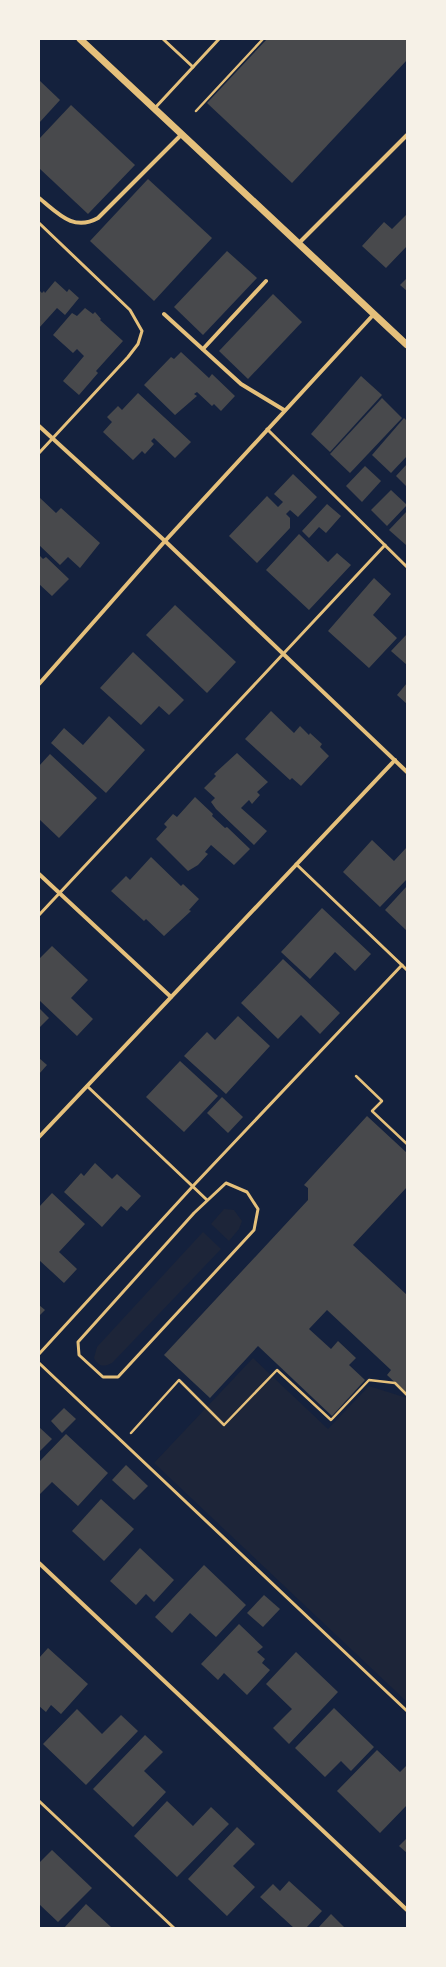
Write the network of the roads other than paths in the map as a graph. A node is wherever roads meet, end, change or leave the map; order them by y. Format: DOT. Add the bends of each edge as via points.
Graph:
graph roads {
  1 [pos="80,39"];
  2 [pos="163,39"];
  3 [pos="220,39"];
  4 [pos="193,68"];
  5 [pos="154,109"];
  6 [pos="182,134"];
  7 [pos="407,135"];
  8 [pos="39,198"];
  9 [pos="39,223"];
  10 [pos="299,243"];
  11 [pos="266,281"];
  12 [pos="374,313"];
  13 [pos="164,314"];
  14 [pos="407,345"];
  15 [pos="203,349"];
  16 [pos="284,410"];
  17 [pos="39,426"];
  18 [pos="266,429"];
  19 [pos="52,438"];
  20 [pos="39,453"];
  21 [pos="165,541"];
  22 [pos="385,546"];
  23 [pos="407,567"];
  24 [pos="284,654"];
  25 [pos="39,684"];
  26 [pos="395,760"];
  27 [pos="407,772"];
  28 [pos="296,864"];
  29 [pos="39,874"];
  30 [pos="60,893"];
  31 [pos="39,915"];
  32 [pos="402,965"];
  33 [pos="407,970"];
  34 [pos="171,997"];
  35 [pos="87,1086"];
  36 [pos="39,1137"];
  37 [pos="193,1186"];
  38 [pos="207,1200"];
  39 [pos="39,1354"];
  40 [pos="39,1363"];
  41 [pos="39,1563"];
  42 [pos="407,1711"];
  43 [pos="39,1801"];
  44 [pos="407,1910"];
  45 [pos="174,1928"];
  1 -- 5 [label="street"];
  2 -- 4 [label="lane"];
  3 -- 4 [label="lane"];
  4 -- 5 [label="lane"];
  5 -- 6 [label="street"];
  6 -- 8 [label="street" via="98,218 89,223 71,222"];
  6 -- 10 [label="street"];
  7 -- 10 [label="street"];
  9 -- 19 [label="lane" via="130,310 142,331 138,344 128,357"];
  10 -- 12 [label="street"];
  11 -- 15 [label="street"];
  12 -- 14 [label="street"];
  12 -- 16 [label="street"];
  13 -- 15 [label="street"];
  15 -- 16 [label="street" via="241,384"];
  16 -- 18 [label="street"];
  17 -- 19 [label="street"];
  18 -- 21 [label="street"];
  18 -- 22 [label="lane"];
  19 -- 20 [label="lane"];
  19 -- 21 [label="street"];
  21 -- 24 [label="street"];
  21 -- 25 [label="street"];
  22 -- 23 [label="lane"];
  22 -- 24 [label="lane"];
  24 -- 26 [label="street"];
  24 -- 30 [label="lane"];
  26 -- 27 [label="street"];
  26 -- 28 [label="street"];
  28 -- 32 [label="lane"];
  28 -- 34 [label="street"];
  29 -- 30 [label="street"];
  30 -- 31 [label="lane"];
  30 -- 34 [label="street"];
  32 -- 33 [label="lane"];
  32 -- 37 [label="lane"];
  34 -- 35 [label="street"];
  35 -- 36 [label="street"];
  35 -- 37 [label="lane"];
  37 -- 38 [label="lane"];
  37 -- 39 [label="lane"];
  38 -- 38 [label="lane" via="78,1342 79,1355 103,1377 118,1377 254,1230 258,1209 247,1192 226,1184"];
  40 -- 42 [label="lane"];
  41 -- 44 [label="street"];
  43 -- 45 [label="lane"];
}
